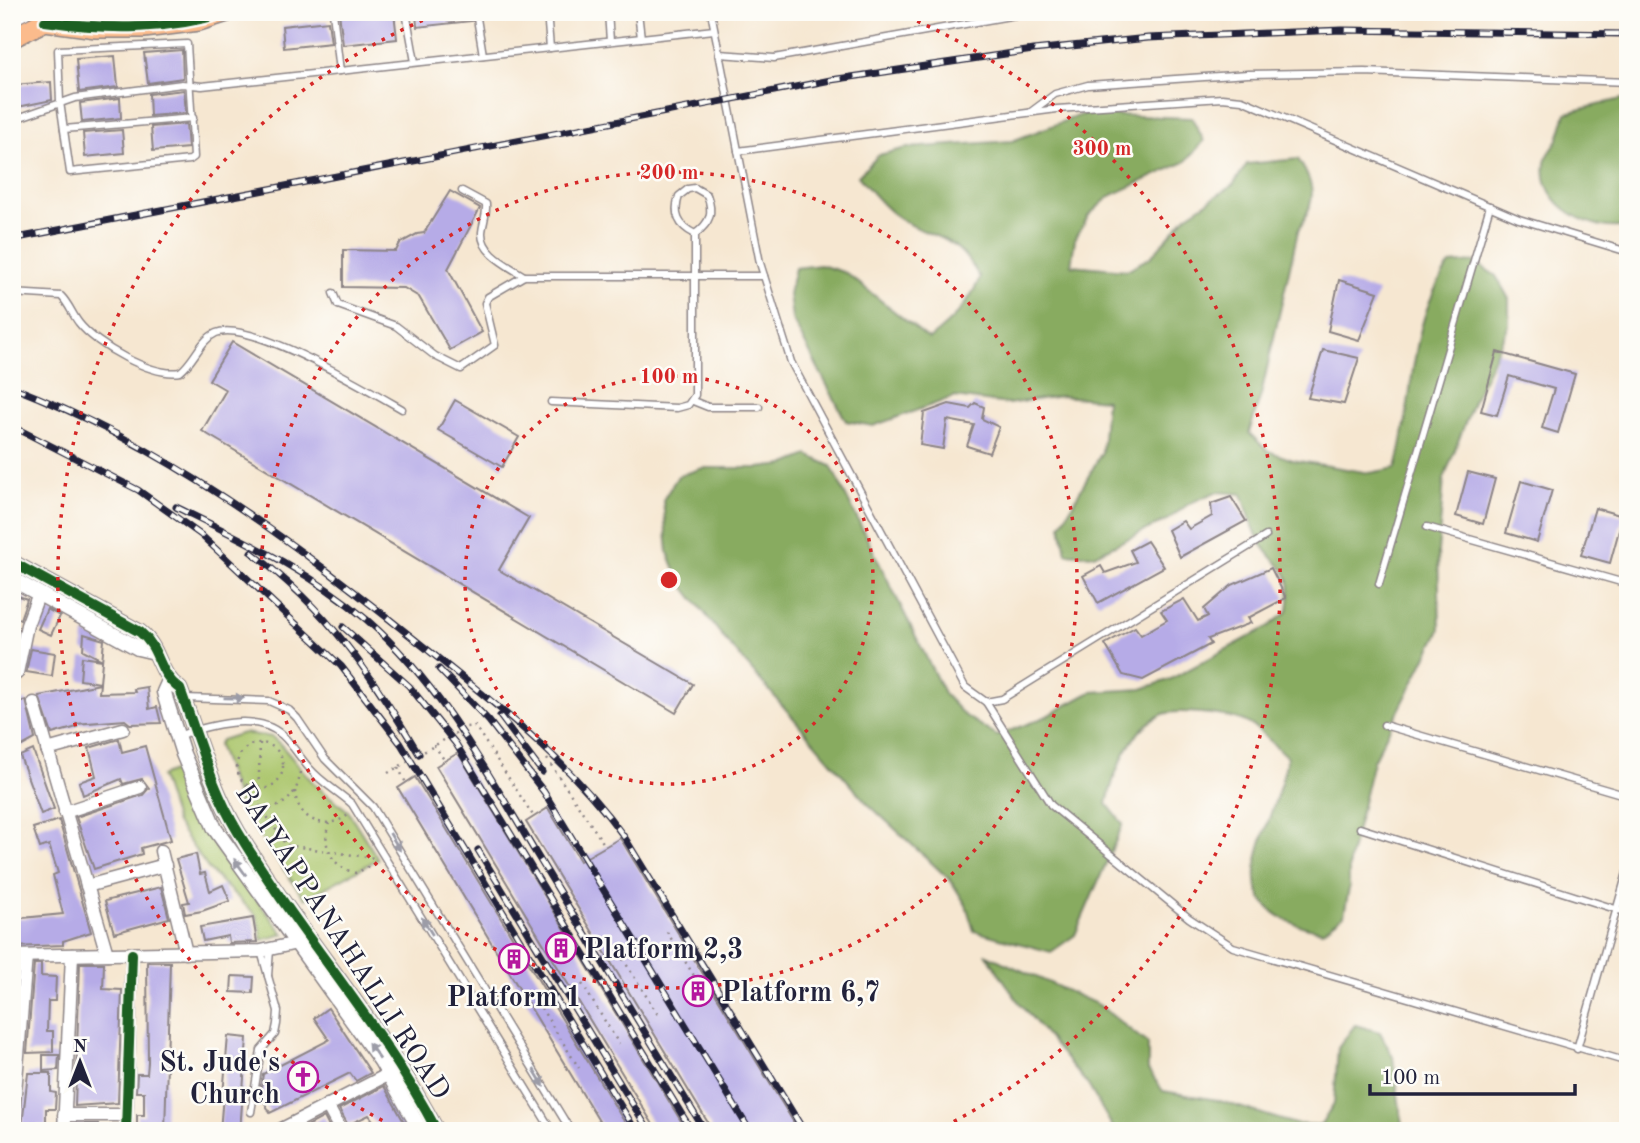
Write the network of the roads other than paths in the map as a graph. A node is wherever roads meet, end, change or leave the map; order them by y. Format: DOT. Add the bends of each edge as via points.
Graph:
graph roads {
  1 [pos="24,12"];
  2 [pos="227,12"];
  3 [pos="333,12"];
  4 [pos="406,12"];
  5 [pos="476,12"];
  6 [pos="547,12"];
  7 [pos="608,12"];
  8 [pos="638,12"];
  9 [pos="711,12"];
  10 [pos="1033,12"];
  11 [pos="43,17"];
  12 [pos="12,19"];
  13 [pos="12,29"];
  14 [pos="714,30"];
  15 [pos="12,38"];
  16 [pos="641,38"];
  17 [pos="610,41"];
  18 [pos="550,48"];
  19 [pos="719,54"];
  20 [pos="483,55"];
  21 [pos="415,62"];
  22 [pos="340,71"];
  23 [pos="1628,82"];
  24 [pos="190,85"];
  25 [pos="60,102"];
  26 [pos="1031,112"];
  27 [pos="193,118"];
  28 [pos="12,120"];
  29 [pos="64,129"];
  30 [pos="738,151"];
  31 [pos="462,191"];
  32 [pos="1490,206"];
  33 [pos="695,234"];
  34 [pos="1628,252"];
  35 [pos="524,276"];
  36 [pos="764,276"];
  37 [pos="696,277"];
  38 [pos="12,293"];
  39 [pos="333,293"];
  40 [pos="692,401"];
  41 [pos="551,402"];
  42 [pos="759,407"];
  43 [pos="402,409"];
  44 [pos="1427,527"];
  45 [pos="1266,536"];
  46 [pos="12,562"];
  47 [pos="12,579"];
  48 [pos="1379,584"];
  49 [pos="1628,584"];
  50 [pos="39,593"];
  51 [pos="155,652"];
  52 [pos="17,673"];
  53 [pos="169,681"];
  54 [pos="183,698"];
  55 [pos="166,700"];
  56 [pos="985,702"];
  57 [pos="34,703"];
  58 [pos="1384,724"];
  59 [pos="123,729"];
  60 [pos="194,731"];
  61 [pos="177,736"];
  62 [pos="47,750"];
  63 [pos="140,787"];
  64 [pos="1628,796"];
  65 [pos="65,812"];
  66 [pos="1360,828"];
  67 [pos="161,851"];
  68 [pos="164,865"];
  69 [pos="1628,869"];
  70 [pos="87,886"];
  71 [pos="1616,910"];
  72 [pos="1628,913"];
  73 [pos="303,939"];
  74 [pos="457,944"];
  75 [pos="266,950"];
  76 [pos="186,953"];
  77 [pos="444,953"];
  78 [pos="107,954"];
  79 [pos="132,954"];
  80 [pos="72,955"];
  81 [pos="19,956"];
  82 [pos="517,1042"];
  83 [pos="503,1049"];
  84 [pos="1577,1049"];
  85 [pos="16,1051"];
  86 [pos="1628,1062"];
  87 [pos="389,1074"];
  88 [pos="327,1105"];
  89 [pos="251,1112"];
  90 [pos="13,1114"];
  91 [pos="64,1115"];
  92 [pos="127,1115"];
  93 [pos="12,1130"];
  94 [pos="64,1131"];
  95 [pos="126,1131"];
  96 [pos="278,1131"];
  97 [pos="341,1131"];
  98 [pos="421,1131"];
  99 [pos="437,1131"];
  100 [pos="552,1131"];
  101 [pos="571,1131"];
  1 -- 12 [label="street"];
  2 -- 11 [label="main road" via="199,21 144,28 96,28"];
  3 -- 22 [label="lane"];
  4 -- 21 [label="lane"];
  5 -- 20 [label="lane"];
  6 -- 18 [label="lane"];
  7 -- 17 [label="lane"];
  8 -- 16 [label="lane"];
  9 -- 14 [label="lane"];
  10 -- 19 [label="lane" via="774,58"];
  11 -- 13 [label="main road"];
  11 -- 15 [label="main road"];
  14 -- 16 [label="lane"];
  14 -- 19 [label="lane"];
  16 -- 17 [label="lane"];
  17 -- 18 [label="lane"];
  18 -- 20 [label="lane"];
  19 -- 30 [label="lane"];
  20 -- 21 [label="lane"];
  21 -- 22 [label="lane"];
  22 -- 24 [label="lane"];
  23 -- 26 [label="lane" via="1364,72 1248,74 1087,85 1055,94"];
  24 -- 25 [label="lane"];
  24 -- 25 [label="lane" via="187,44 58,50"];
  24 -- 27 [label="lane"];
  25 -- 28 [label="lane"];
  25 -- 29 [label="lane"];
  26 -- 30 [label="lane"];
  26 -- 32 [label="lane" via="1241,100"];
  27 -- 29 [label="lane"];
  27 -- 29 [label="lane" via="196,152 190,160 70,172"];
  30 -- 36 [label="lane"];
  31 -- 35 [label="lane" via="486,204 482,236 486,245 500,261"];
  32 -- 34 [label="lane"];
  32 -- 48 [label="lane"];
  33 -- 33 [label="lane" via="706,226 711,210 707,195 695,188 679,196 676,212 683,228"];
  33 -- 37 [label="lane"];
  35 -- 37 [label="lane"];
  35 -- 39 [label="lane" via="488,297 485,303 495,345 461,369 435,356 396,326 338,305"];
  36 -- 37 [label="lane"];
  36 -- 56 [label="lane" via="790,362 965,687"];
  37 -- 40 [label="lane"];
  38 -- 43 [label="lane" via="61,296 78,322 110,349 159,371 180,372 213,335 234,331 278,345"];
  40 -- 41 [label="lane" via="677,408"];
  40 -- 42 [label="lane" via="708,407"];
  44 -- 49 [label="lane"];
  45 -- 56 [label="lane" via="1002,699"];
  46 -- 51 [label="street" via="147,638"];
  47 -- 50 [label="street"];
  50 -- 51 [label="street" via="138,648"];
  50 -- 52 [label="street"];
  51 -- 53 [label="street"];
  53 -- 54 [label="street, BAIYAPPANAHALLI ROAD"];
  53 -- 55 [label="street, BAIYAPPANAHALLI ROAD"];
  54 -- 55 [label="lane"];
  54 -- 60 [label="street, BAIYAPPANAHALLI ROAD"];
  54 -- 74 [label="lane, one-way" via="255,699 289,710 325,759 373,807"];
  55 -- 61 [label="street, BAIYAPPANAHALLI ROAD"];
  56 -- 84 [label="lane" via="1051,805 1189,918 1233,947"];
  57 -- 62 [label="street"];
  58 -- 64 [label="lane"];
  59 -- 62 [label="street"];
  60 -- 61 [label="lane"];
  60 -- 73 [label="street, BAIYAPPANAHALLI ROAD" via="239,833"];
  77 -- 60 [label="lane, one-way" via="354,807 311,770 289,741 272,727 251,723"];
  73 -- 61 [label="street, BAIYAPPANAHALLI ROAD, one-way" via="215,829"];
  62 -- 65 [label="street"];
  63 -- 65 [label="street"];
  65 -- 70 [label="street"];
  66 -- 71 [label="lane"];
  67 -- 68 [label="street"];
  68 -- 70 [label="street"];
  68 -- 76 [label="street"];
  69 -- 71 [label="lane"];
  70 -- 78 [label="street"];
  71 -- 72 [label="lane"];
  71 -- 84 [label="lane"];
  73 -- 75 [label="street"];
  87 -- 73 [label="street, BAIYAPPANAHALLI ROAD, one-way"];
  73 -- 99 [label="street, BAIYAPPANAHALLI ROAD" via="395,1055"];
  74 -- 77 [label="lane"];
  74 -- 82 [label="lane"];
  75 -- 76 [label="street"];
  75 -- 89 [label="lane" via="277,1024 275,1034 261,1050"];
  76 -- 79 [label="street"];
  77 -- 83 [label="lane"];
  78 -- 79 [label="street"];
  78 -- 80 [label="street"];
  79 -- 92 [label="street"];
  80 -- 81 [label="street"];
  80 -- 91 [label="street"];
  81 -- 85 [label="street"];
  82 -- 83 [label="lane"];
  82 -- 101 [label="lane, one-way"];
  83 -- 100 [label="lane"];
  84 -- 86 [label="lane"];
  85 -- 90 [label="street"];
  87 -- 88 [label="street"];
  87 -- 98 [label="street, BAIYAPPANAHALLI ROAD"];
  88 -- 96 [label="street"];
  88 -- 97 [label="street"];
  90 -- 93 [label="street"];
  91 -- 92 [label="street"];
  91 -- 94 [label="street"];
  92 -- 95 [label="street"];
}
